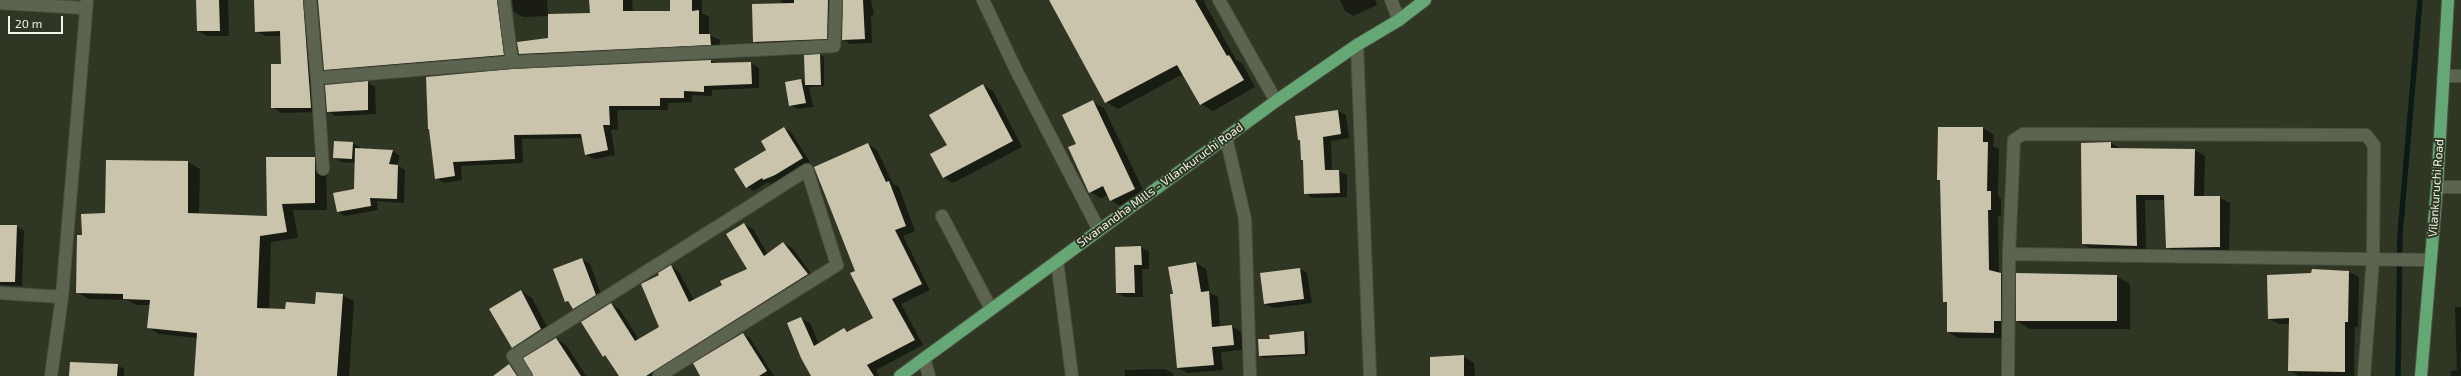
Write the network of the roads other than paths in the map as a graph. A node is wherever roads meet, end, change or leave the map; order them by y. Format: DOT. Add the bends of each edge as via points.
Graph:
graph roads {
  1 [pos="310,0"];
  2 [pos="504,0"];
  3 [pos="836,0"];
  4 [pos="983,0"];
  5 [pos="1219,0"];
  6 [pos="1391,0"];
  7 [pos="1425,0"];
  8 [pos="2448,0"];
  9 [pos="0,3"];
  10 [pos="86,4"];
  11 [pos="1399,20"];
  12 [pos="1357,45"];
  13 [pos="512,62"];
  14 [pos="2443,76"];
  15 [pos="2461,76"];
  16 [pos="317,78"];
  17 [pos="1276,101"];
  18 [pos="1226,137"];
  19 [pos="323,168"];
  20 [pos="2437,187"];
  21 [pos="2461,187"];
  22 [pos="942,216"];
  23 [pos="1099,230"];
  24 [pos="2009,254"];
  25 [pos="2379,259"];
  26 [pos="2430,260"];
  27 [pos="1057,261"];
  28 [pos="0,293"];
  29 [pos="62,296"];
  30 [pos="991,309"];
  31 [pos="924,358"];
  32 [pos="51,376"];
  33 [pos="526,376"];
  34 [pos="659,376"];
  35 [pos="900,376"];
  36 [pos="929,376"];
  37 [pos="1072,376"];
  38 [pos="1250,376"];
  39 [pos="1370,376"];
  40 [pos="2008,376"];
  41 [pos="2364,376"];
  42 [pos="2421,376"];
  1 -- 16 [label="street"];
  2 -- 13 [label="street"];
  3 -- 13 [label="street" via="834,46"];
  4 -- 23 [label="street" via="1016,70"];
  5 -- 17 [label="street"];
  6 -- 11 [label="street"];
  7 -- 11 [label="main road, Sivanandha Mills - Vilankuruchi Road"];
  8 -- 14 [label="main road, Vilankuruchi Road"];
  9 -- 10 [label="street"];
  10 -- 29 [label="street"];
  11 -- 12 [label="main road, Sivanandha Mills - Vilankuruchi Road"];
  12 -- 17 [label="main road, Sivanandha Mills - Vilankuruchi Road"];
  12 -- 39 [label="street"];
  13 -- 16 [label="street"];
  14 -- 15 [label="street"];
  14 -- 20 [label="main road, Vilankuruchi Road"];
  16 -- 19 [label="street"];
  17 -- 18 [label="main road, Sivanandha Mills - Vilankuruchi Road"];
  18 -- 23 [label="main road, Sivanandha Mills - Vilankuruchi Road"];
  18 -- 38 [label="street" via="1245,219"];
  20 -- 21 [label="street"];
  20 -- 26 [label="main road, Vilankuruchi Road"];
  22 -- 30 [label="street"];
  23 -- 27 [label="main road, Sivanandha Mills - Vilankuruchi Road"];
  24 -- 25 [label="street"];
  24 -- 25 [label="street" via="2014,140 2023,134 2366,135 2374,145"];
  24 -- 40 [label="street"];
  25 -- 26 [label="street"];
  25 -- 41 [label="street"];
  26 -- 42 [label="main road, Vilankuruchi Road"];
  27 -- 30 [label="main road, Sivanandha Mills - Vilankuruchi Road"];
  27 -- 37 [label="street"];
  28 -- 29 [label="street"];
  29 -- 32 [label="street"];
  30 -- 31 [label="main road, Sivanandha Mills - Vilankuruchi Road"];
  31 -- 35 [label="main road, Sivanandha Mills - Vilankuruchi Road"];
  31 -- 36 [label="street"];
  33 -- 34 [label="street" via="513,356 807,170 837,265"];
}
